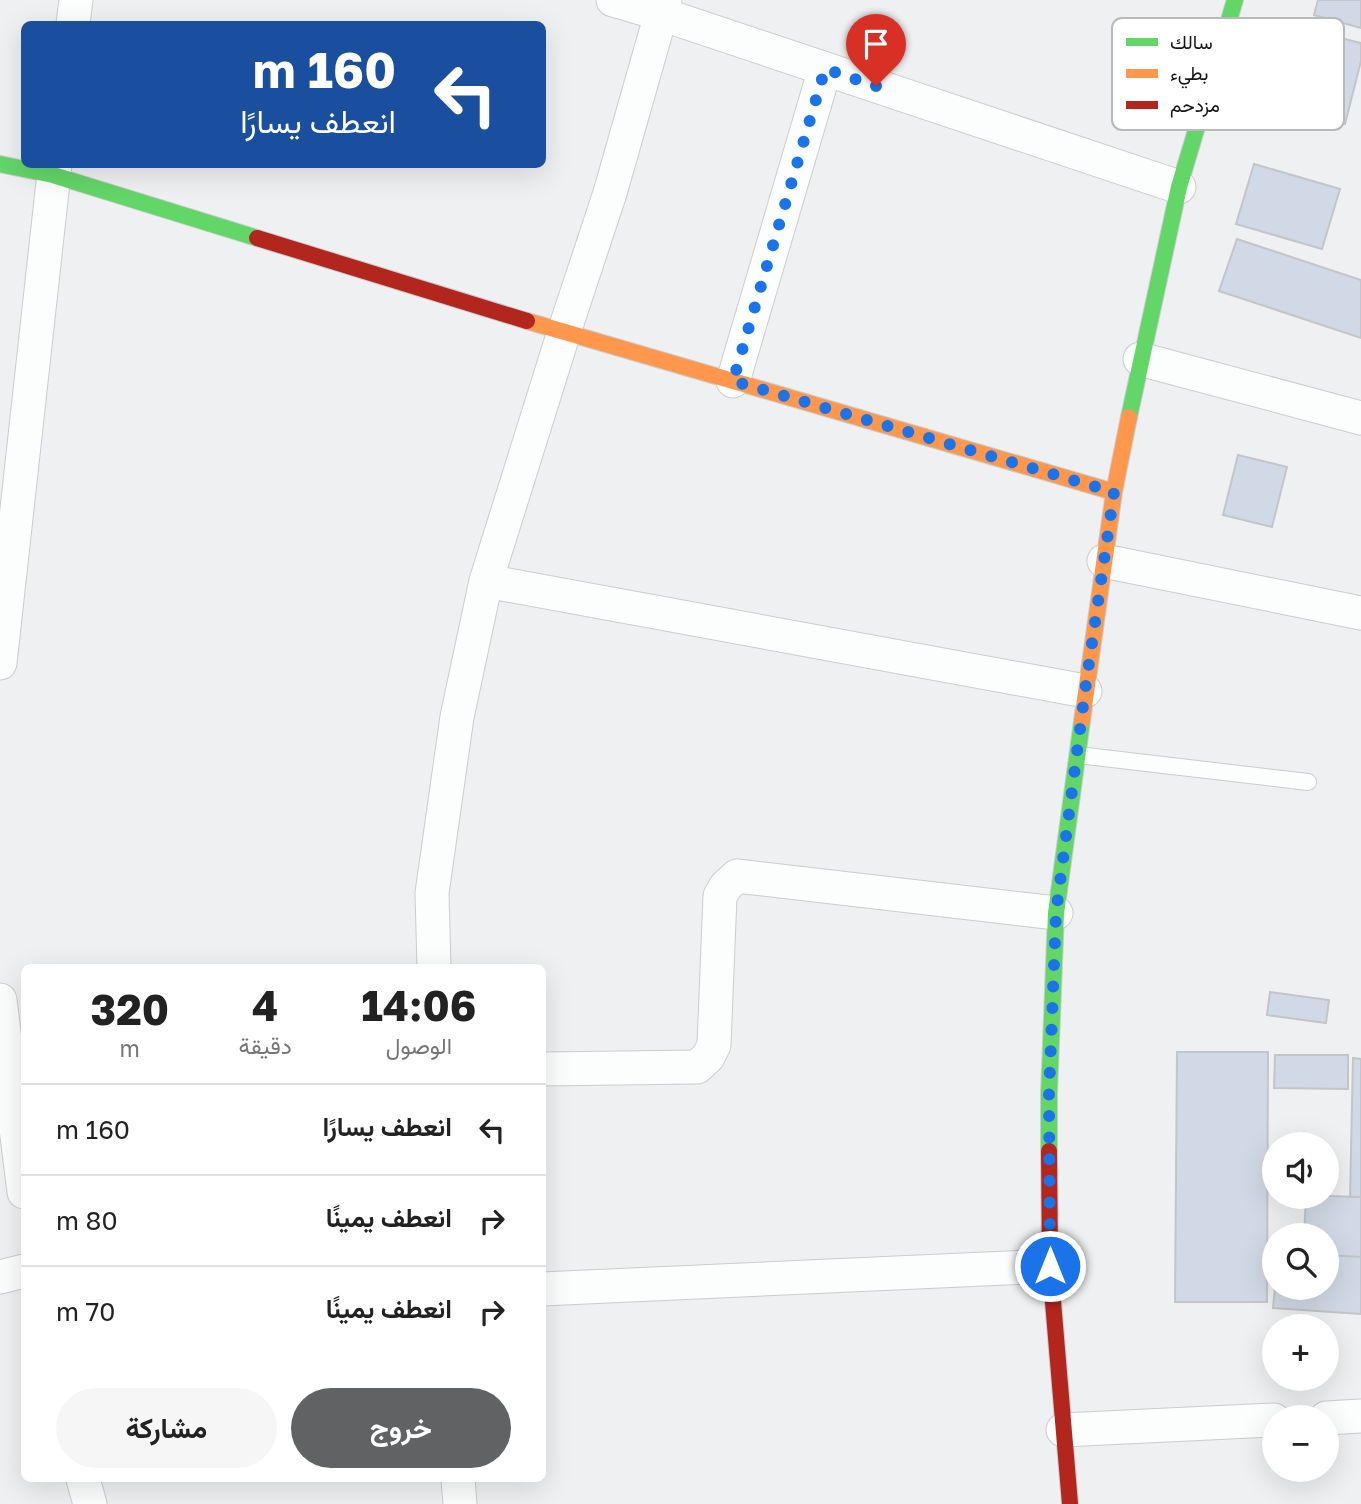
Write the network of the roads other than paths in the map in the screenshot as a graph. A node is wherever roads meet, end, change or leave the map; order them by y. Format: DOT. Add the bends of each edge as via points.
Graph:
graph roads {
  1 [pos="76,0"];
  2 [pos="612,0"];
  3 [pos="1236,0"];
  4 [pos="663,7"];
  5 [pos="1231,18"];
  6 [pos="73,21"];
  7 [pos="825,69"];
  8 [pos="1196,130"];
  9 [pos="0,164"];
  10 [pos="21,166"];
  11 [pos="36,168"];
  12 [pos="54,170"];
  13 [pos="1179,187"];
  14 [pos="564,332"];
  15 [pos="1140,359"];
  16 [pos="733,381"];
  17 [pos="1361,418"];
  18 [pos="1114,492"];
  19 [pos="1104,561"];
  20 [pos="486,581"];
  21 [pos="1361,613"];
  22 [pos="0,663"];
  23 [pos="1085,691"];
  24 [pos="1077,755"];
  25 [pos="1308,782"];
  26 [pos="1056,913"];
  27 [pos="433,964"];
  28 [pos="0,1000"];
  29 [pos="546,1069"];
  30 [pos="21,1168"];
  31 [pos="1050,1266"];
  32 [pos="21,1272"];
  33 [pos="0,1277"];
  34 [pos="546,1289"];
  35 [pos="1361,1416"];
  36 [pos="1339,1417"];
  37 [pos="1262,1421"];
  38 [pos="1063,1430"];
  39 [pos="84,1482"];
  40 [pos="458,1482"];
  41 [pos="90,1504"];
  42 [pos="460,1504"];
  43 [pos="1070,1504"];
  1 -- 6 [label="street"];
  2 -- 4 [label="street"];
  3 -- 5 [label="street"];
  4 -- 7 [label="street"];
  4 -- 14 [label="street"];
  7 -- 13 [label="street"];
  7 -- 16 [label="street"];
  8 -- 13 [label="street"];
  9 -- 10 [label="street"];
  11 -- 12 [label="street"];
  12 -- 14 [label="street"];
  12 -- 22 [label="street"];
  13 -- 15 [label="street"];
  14 -- 16 [label="street"];
  14 -- 20 [label="street"];
  15 -- 17 [label="street"];
  15 -- 18 [label="street"];
  16 -- 18 [label="street"];
  18 -- 19 [label="street"];
  19 -- 21 [label="street"];
  19 -- 23 [label="street"];
  20 -- 23 [label="street"];
  20 -- 27 [label="street" via="457,717 432,893"];
  23 -- 24 [label="street"];
  24 -- 25 [label="lane"];
  24 -- 26 [label="street"];
  26 -- 29 [label="street" via="737,876 720,896 714,1045 708,1058 697,1066"];
  26 -- 31 [label="street" via="1049,1094"];
  28 -- 30 [label="street"];
  31 -- 34 [label="street"];
  31 -- 38 [label="street"];
  32 -- 33 [label="street"];
  35 -- 36 [label="street"];
  37 -- 38 [label="street"];
  38 -- 43 [label="street"];
  39 -- 41 [label="street"];
  40 -- 42 [label="street"];
}
